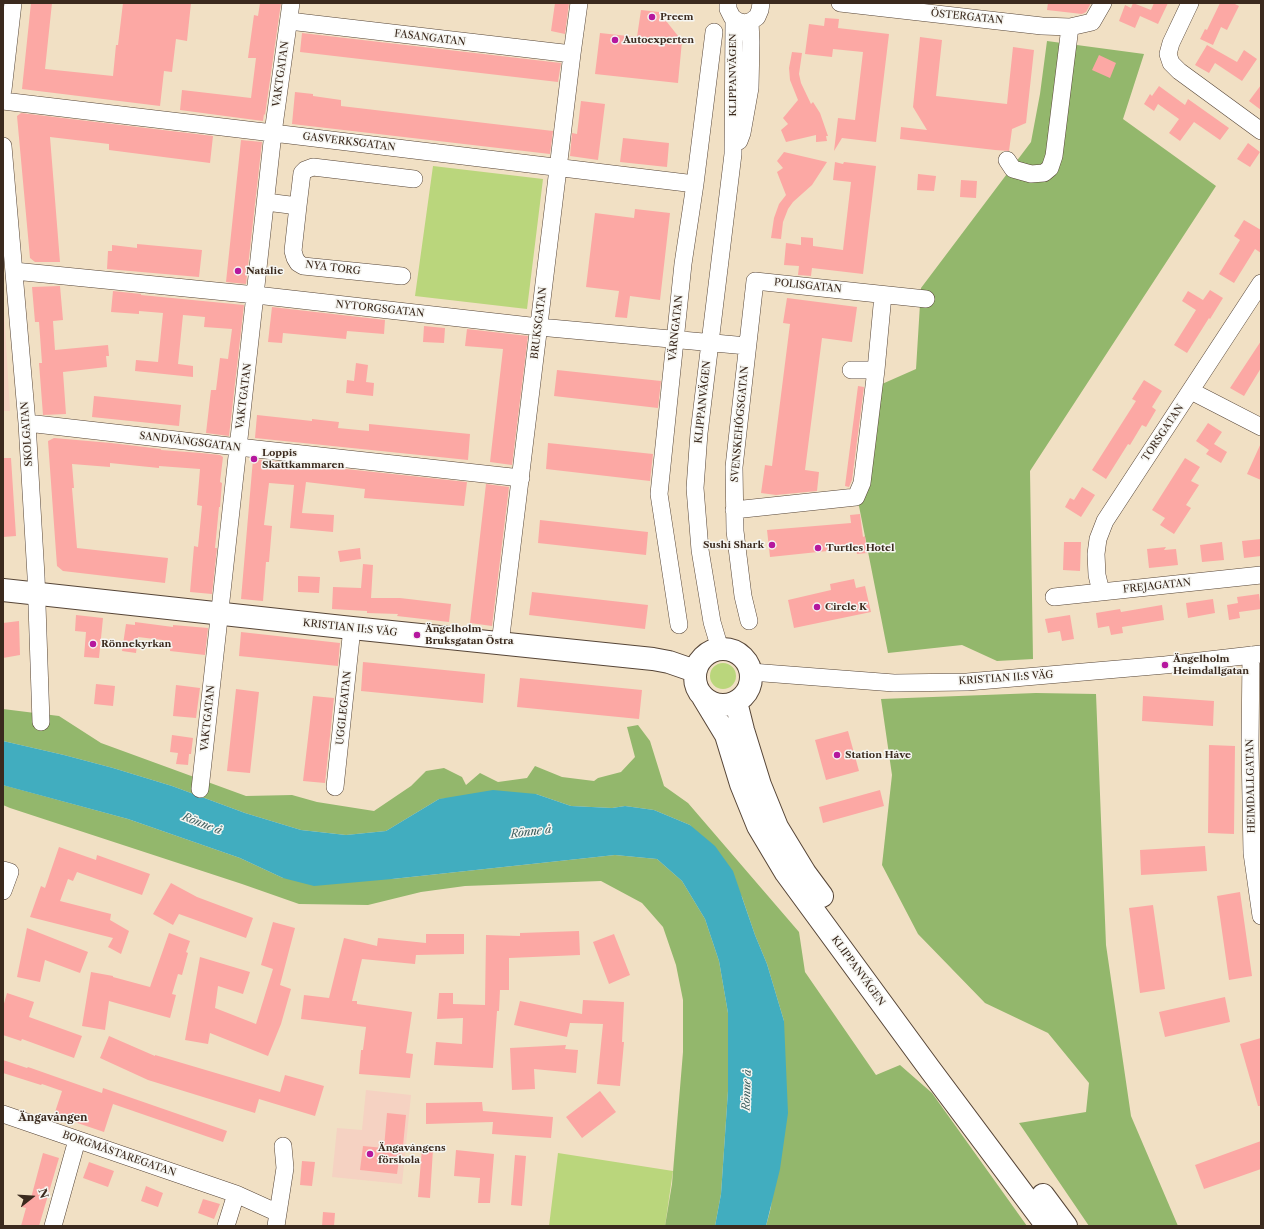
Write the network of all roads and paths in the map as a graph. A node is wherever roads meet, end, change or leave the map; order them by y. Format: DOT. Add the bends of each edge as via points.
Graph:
graph roads {
  1 [pos="14,3"];
  2 [pos="291,3"];
  3 [pos="579,3"];
  4 [pos="728,3"];
  5 [pos="840,3"];
  6 [pos="1103,3"];
  7 [pos="1190,3"];
  8 [pos="764,4"];
  9 [pos="910,7"];
  10 [pos="289,21"];
  11 [pos="742,21"];
  12 [pos="1070,27"];
  13 [pos="714,32"];
  14 [pos="572,54"];
  15 [pos="3,90"];
  16 [pos="3,102"];
  17 [pos="1261,131"];
  18 [pos="273,133"];
  19 [pos="3,146"];
  20 [pos="1006,160"];
  21 [pos="558,168"];
  22 [pos="414,179"];
  23 [pos="695,184"];
  24 [pos="266,202"];
  25 [pos="298,206"];
  26 [pos="14,271"];
  27 [pos="402,276"];
  28 [pos="1261,283"];
  29 [pos="256,295"];
  30 [pos="883,295"];
  31 [pos="926,299"];
  32 [pos="539,327"];
  33 [pos="675,340"];
  34 [pos="710,343"];
  35 [pos="747,346"];
  36 [pos="851,370"];
  37 [pos="876,370"];
  38 [pos="1191,390"];
  39 [pos="27,423"];
  40 [pos="1261,427"];
  41 [pos="238,447"];
  42 [pos="520,478"];
  43 [pos="734,510"];
  44 [pos="1261,575"];
  45 [pos="3,590"];
  46 [pos="1101,592"];
  47 [pos="36,593"];
  48 [pos="1054,597"];
  49 [pos="220,614"];
  50 [pos="749,621"];
  51 [pos="679,625"];
  52 [pos="352,628"];
  53 [pos="500,644"];
  54 [pos="720,649"];
  55 [pos="1256,655"];
  56 [pos="695,671"];
  57 [pos="751,672"];
  58 [pos="704,697"];
  59 [pos="736,702"];
  60 [pos="41,722"];
  61 [pos="335,787"];
  62 [pos="200,789"];
  63 [pos="6,871"];
  64 [pos="3,891"];
  65 [pos="1261,916"];
  66 [pos="3,1114"];
  67 [pos="77,1140"];
  68 [pos="283,1146"];
  69 [pos="236,1194"];
  70 [pos="277,1220"];
  71 [pos="53,1226"];
  72 [pos="226,1226"];
  73 [pos="1048,1226"];
  74 [pos="1066,1226"];
  1 -- 15 [label="street"];
  2 -- 10 [label="street, VAKTGATAN"];
  3 -- 14 [label="street, BRUKSGATAN"];
  4 -- 11 [label="street" via="729,12"];
  5 -- 9 [label="street, ÖSTERGATAN"];
  6 -- 12 [label="street, ÖSTERGATAN" via="1092,22"];
  7 -- 17 [label="street" via="1171,43 1168,54 1171,63"];
  8 -- 11 [label="street" via="757,17"];
  9 -- 12 [label="street, ÖSTERGATAN" via="1042,26"];
  10 -- 14 [label="street, FASANGATAN"];
  10 -- 18 [label="street, VAKTGATAN"];
  11 -- 34 [label="street, KLIPPANVÄGEN" via="733,154"];
  12 -- 20 [label="street" via="1054,156 1050,168 1044,173 1031,174 1013,169"];
  13 -- 23 [label="street, VÄRNGATAN"];
  14 -- 21 [label="street, BRUKSGATAN"];
  16 -- 18 [label="street, GASVERKSGATAN"];
  18 -- 21 [label="street, GASVERKSGATAN"];
  18 -- 24 [label="street, VAKTGATAN"];
  19 -- 26 [label="street, SKOLGATAN"];
  21 -- 23 [label="street, GASVERKSGATAN"];
  21 -- 32 [label="street, BRUKSGATAN"];
  22 -- 25 [label="street, NYA TORG" via="313,167 305,170 301,177"];
  23 -- 33 [label="street, VÄRNGATAN" via="682,264"];
  24 -- 25 [label="street"];
  24 -- 29 [label="street, VAKTGATAN"];
  25 -- 27 [label="street, NYA TORG" via="294,251 294,258 298,263 304,266"];
  26 -- 29 [label="street, NYTORGSGATAN"];
  26 -- 39 [label="street, SKOLGATAN"];
  28 -- 38 [label="street, TORSGATAN"];
  29 -- 32 [label="street, NYTORGSGATAN"];
  29 -- 41 [label="street, VAKTGATAN"];
  30 -- 31 [label="street, POLISGATAN"];
  30 -- 35 [label="street, POLISGATAN" via="755,281"];
  30 -- 37 [label="street"];
  32 -- 33 [label="street, NYTORGSGATAN"];
  32 -- 42 [label="street, BRUKSGATAN"];
  33 -- 34 [label="street, NYTORGSGATAN"];
  33 -- 51 [label="street, VÄRNGATAN" via="659,494"];
  34 -- 35 [label="street, NYTORGSGATAN"];
  34 -- 54 [label="street, KLIPPANVÄGEN" via="699,433 696,488 700,550 712,622"];
  35 -- 43 [label="street, SVENSKEHÖGSGATAN" via="734,467"];
  36 -- 37 [label="street"];
  37 -- 43 [label="street" via="862,483 856,497"];
  38 -- 40 [label="street"];
  38 -- 46 [label="street, TORSGATAN" via="1101,530 1096,554"];
  39 -- 41 [label="street, SANDVÅNGSGATAN"];
  39 -- 47 [label="street, SKOLGATAN"];
  41 -- 42 [label="street, SANDVÅNGSGATAN"];
  41 -- 49 [label="street, VAKTGATAN"];
  42 -- 53 [label="street, BRUKSGATAN"];
  43 -- 50 [label="street, SVENSKEHÖGSGATAN" via="739,567"];
  44 -- 46 [label="street, FREJAGATAN"];
  45 -- 47 [label="main road, KRISTIAN II:S VÄG"];
  46 -- 48 [label="street, FREJAGATAN"];
  47 -- 49 [label="main road, KRISTIAN II:S VÄG"];
  47 -- 60 [label="street, SKOLGATAN"];
  49 -- 52 [label="main road, KRISTIAN II:S VÄG"];
  49 -- 62 [label="street, VAKTGATAN"];
  52 -- 53 [label="main road, KRISTIAN II:S VÄG"];
  52 -- 61 [label="street, UGGLEGATAN"];
  53 -- 56 [label="main road, KRISTIAN II:S VÄG" via="653,659"];
  54 -- 56 [label="main road" via="713,650 701,658"];
  54 -- 57 [label="main road" via="734,650 740,654"];
  55 -- 57 [label="street, KRISTIAN II:S VÄG" via="968,682 894,683"];
  55 -- 65 [label="street, HEIMDALLGATAN" via="1250,746 1252,853"];
  56 -- 58 [label="main road, KLIPPANVÄGEN" via="696,685"];
  57 -- 59 [label="main road" via="747,692"];
  58 -- 59 [label="main road" via="716,704"];
  58 -- 73 [label="main road, KLIPPANVÄGEN" via="726,735 741,784 758,826 786,872"];
  59 -- 74 [label="main road, KLIPPANVÄGEN" via="760,784 777,826 805,873"];
  63 -- 64 [label="street"];
  66 -- 67 [label="street, BORGMÄSTAREGATAN"];
  67 -- 69 [label="street, BORGMÄSTAREGATAN"];
  67 -- 71 [label="street"];
  68 -- 70 [label="street" via="285,1168"];
  69 -- 70 [label="street, BORGMÄSTAREGATAN"];
  69 -- 72 [label="street"];
}
